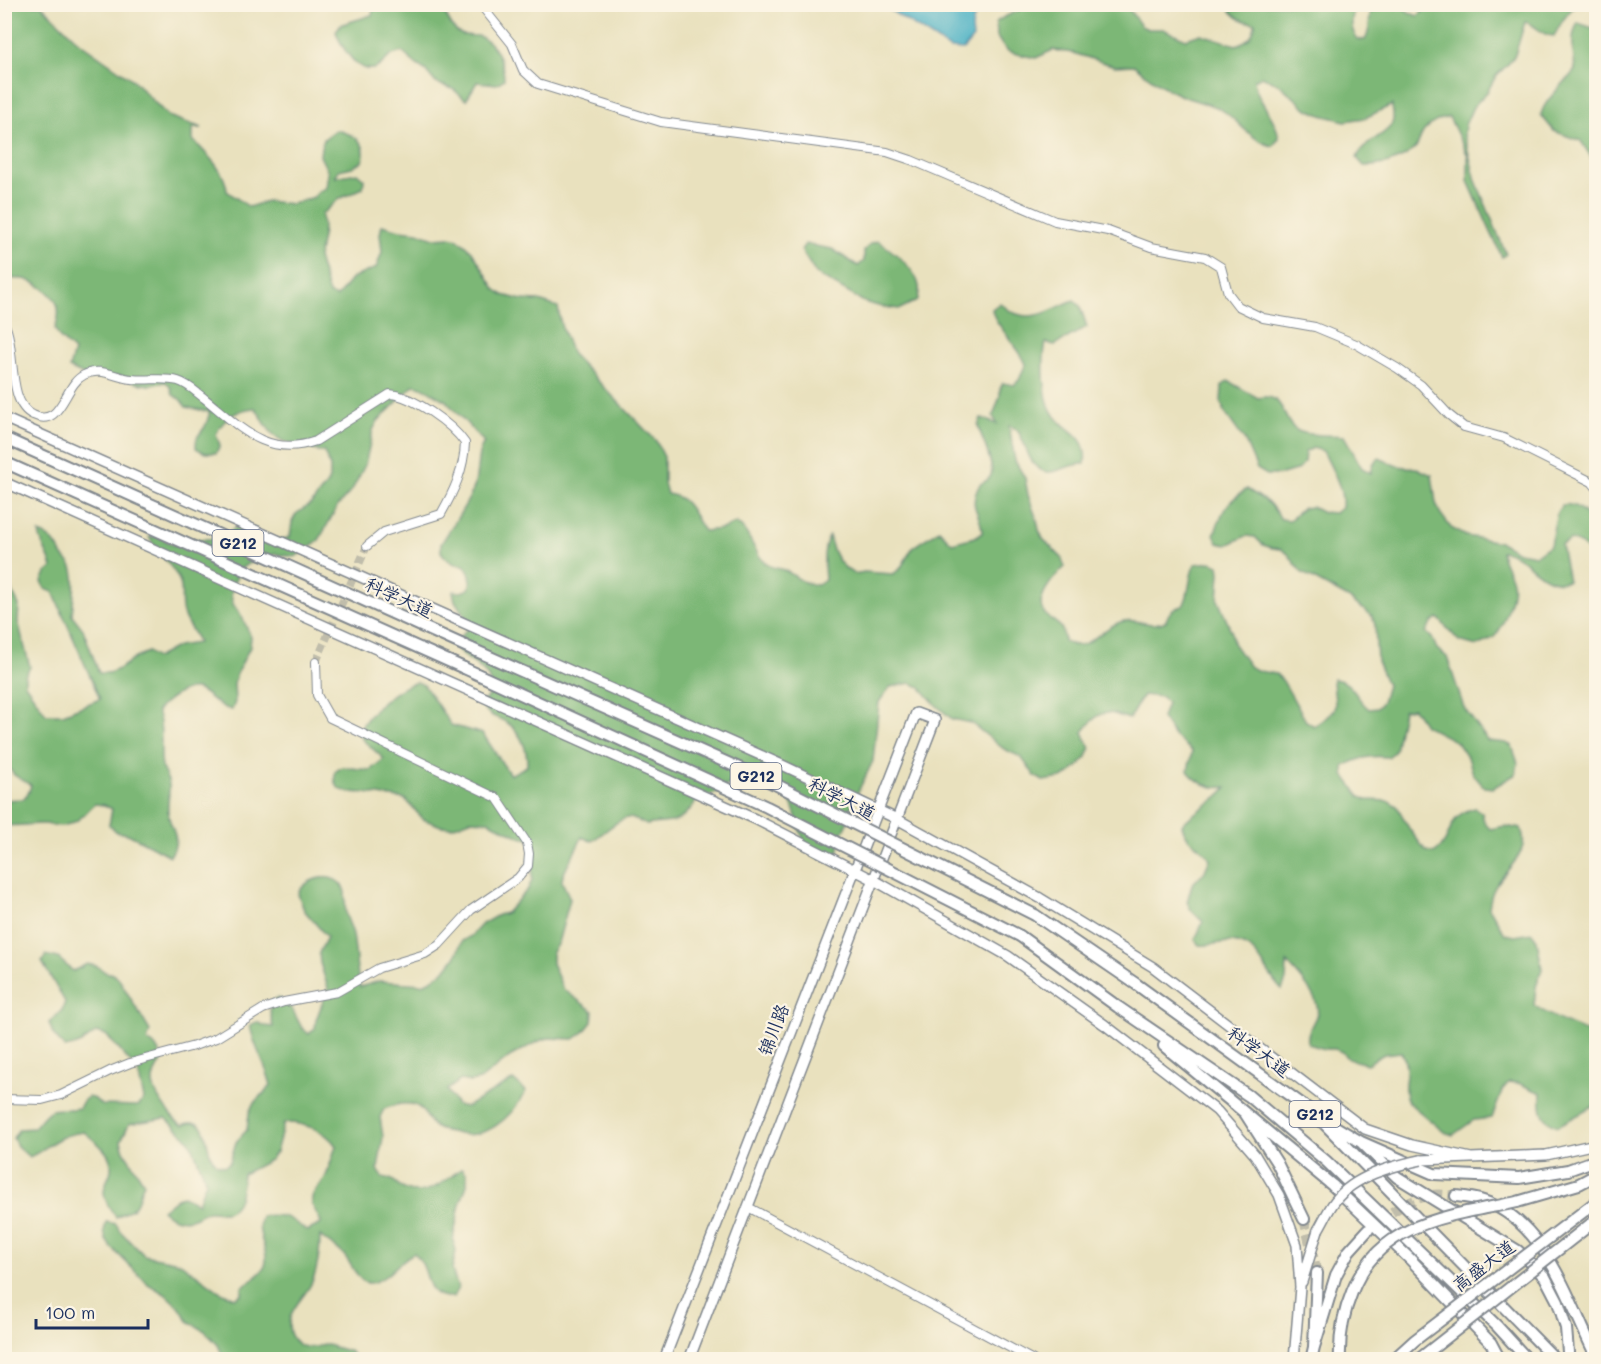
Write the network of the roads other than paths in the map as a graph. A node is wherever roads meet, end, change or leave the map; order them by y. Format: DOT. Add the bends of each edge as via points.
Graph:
graph roads {
  1 [pos="480,4"];
  2 [pos="4,322"];
  3 [pos="4,418"];
  4 [pos="4,438"];
  5 [pos="4,462"];
  6 [pos="4,482"];
  7 [pos="1596,487"];
  8 [pos="367,546"];
  9 [pos="316,662"];
  10 [pos="878,810"];
  11 [pos="897,819"];
  12 [pos="855,870"];
  13 [pos="874,880"];
  14 [pos="1118,1007"];
  15 [pos="4,1099"];
  16 [pos="1245,1113"];
  17 [pos="1314,1113"];
  18 [pos="1361,1142"];
  19 [pos="1596,1144"];
  20 [pos="1471,1158"];
  21 [pos="1596,1160"];
  22 [pos="1596,1175"];
  23 [pos="1455,1196"];
  24 [pos="1596,1202"];
  25 [pos="747,1207"];
  26 [pos="1304,1219"];
  27 [pos="1596,1220"];
  28 [pos="1368,1230"];
  29 [pos="1317,1273"];
  30 [pos="1300,1287"];
  31 [pos="1314,1347"];
  32 [pos="1596,1356"];
  33 [pos="1422,1357"];
  34 [pos="664,1359"];
  35 [pos="688,1359"];
  36 [pos="1033,1359"];
  37 [pos="1294,1359"];
  38 [pos="1311,1359"];
  39 [pos="1340,1359"];
  40 [pos="1393,1359"];
  41 [pos="1500,1359"];
  42 [pos="1528,1359"];
  43 [pos="1556,1359"];
  44 [pos="1567,1359"];
  1 -- 7 [label="street" via="512,44 523,70 538,84 661,122 887,152 1055,221 1205,257 1221,267 1228,293 1238,306 1263,318 1315,327 1356,344 1421,385 1464,427 1504,438"];
  2 -- 8 [label="street" via="18,397 24,409 34,416 55,414 74,381 96,371 129,379 177,381 191,387 256,440 278,445 316,441 390,394 413,400 465,443 457,485 441,514 384,532"];
  3 -- 10 [label="main road, 科学大道"];
  4 -- 17 [label="highway, 科学大道 / G212, bridge" via="775,784 1035,915"];
  5 -- 14 [label="highway, 科学大道 / G212, bridge" via="767,807 1020,936"];
  6 -- 12 [label="main road" via="744,814"];
  9 -- 15 [label="street" via="317,695 330,718 497,798 526,843 530,854 528,866 518,878 471,910 439,945 425,954 379,968 337,992 263,1009 216,1038 130,1063 61,1095 42,1100"];
  10 -- 11 [label="main road, 科学大道"];
  10 -- 11 [label="main road, 锦川路" via="916,712 935,720"];
  10 -- 12 [label="main road, 锦川路"];
  11 -- 13 [label="main road"];
  11 -- 20 [label="main road, 科学大道" via="1040,898 1153,967 1365,1129 1412,1145"];
  12 -- 13 [label="main road"];
  12 -- 34 [label="main road, 锦川路"];
  13 -- 25 [label="main road"];
  13 -- 30 [label="main road" via="1008,956 1217,1111 1256,1155 1279,1195 1297,1245"];
  14 -- 16 [label="highway"];
  14 -- 42 [label="highway, 科学大道 / G212" via="1249,1096 1326,1161"];
  16 -- 26 [label="highway" via="1277,1163"];
  16 -- 41 [label="highway" via="1332,1185 1401,1251 1491,1343"];
  17 -- 18 [label="highway"];
  17 -- 43 [label="highway, 科学大道 / G212"];
  18 -- 21 [label="highway" via="1434,1174 1519,1178 1568,1170"];
  18 -- 44 [label="highway" via="1397,1177 1518,1251 1545,1277 1566,1328"];
  19 -- 20 [label="main road" via="1546,1155"];
  20 -- 30 [label="main road, bridge" via="1394,1165 1362,1179 1335,1200 1318,1230"];
  22 -- 39 [label="highway, bridge" via="1579,1184 1517,1202 1437,1219 1393,1238 1372,1256 1357,1280 1345,1309"];
  23 -- 32 [label="highway" via="1483,1201 1506,1212 1528,1231 1562,1281"];
  24 -- 40 [label="highway, 高盛大道, bridge"];
  25 -- 35 [label="main road"];
  25 -- 36 [label="street"];
  27 -- 33 [label="highway, 高盛大道, bridge"];
  28 -- 31 [label="highway" via="1349,1251 1336,1275"];
  29 -- 31 [label="highway"];
  30 -- 37 [label="main road"];
  31 -- 38 [label="highway"];
}
